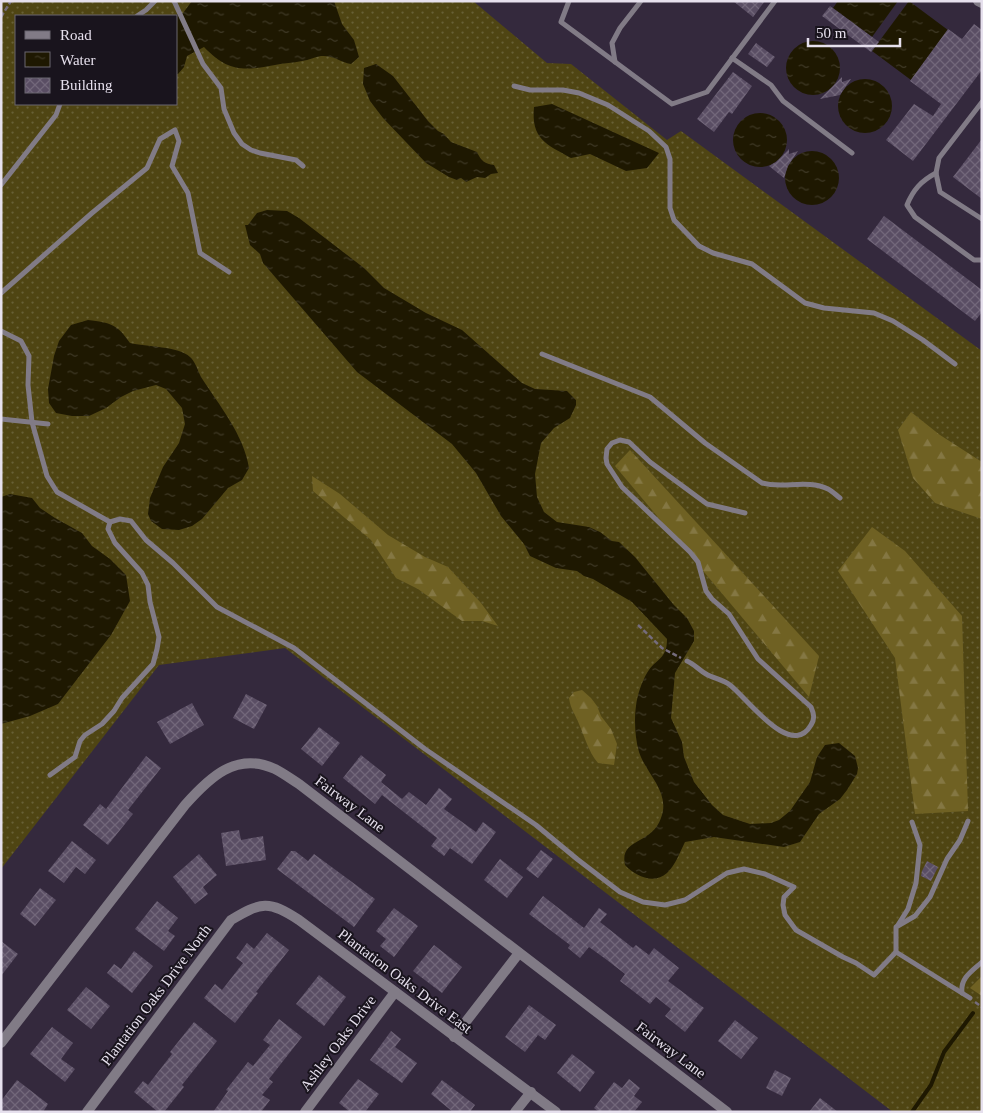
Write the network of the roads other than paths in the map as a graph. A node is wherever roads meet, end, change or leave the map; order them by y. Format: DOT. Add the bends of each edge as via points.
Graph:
graph roads {
  1 [pos="155,1"];
  2 [pos="174,1"];
  3 [pos="569,1"];
  4 [pos="641,1"];
  5 [pos="775,1"];
  6 [pos="978,1"];
  7 [pos="982,3"];
  8 [pos="138,15"];
  9 [pos="732,58"];
  10 [pos="616,62"];
  11 [pos="514,86"];
  12 [pos="982,102"];
  13 [pos="60,105"];
  14 [pos="852,152"];
  15 [pos="303,166"];
  16 [pos="936,173"];
  17 [pos="1,185"];
  18 [pos="982,219"];
  19 [pos="982,260"];
  20 [pos="229,272"];
  21 [pos="1,293"];
  22 [pos="1,331"];
  23 [pos="542,354"];
  24 [pos="955,364"];
  25 [pos="1,419"];
  26 [pos="32,422"];
  27 [pos="48,424"];
  28 [pos="840,498"];
  29 [pos="745,513"];
  30 [pos="110,522"];
  31 [pos="686,660"];
  32 [pos="50,775"];
  33 [pos="968,821"];
  34 [pos="912,822"];
  35 [pos="258,906"];
  36 [pos="896,927"];
  37 [pos="896,952"];
  38 [pos="519,953"];
  39 [pos="982,962"];
  40 [pos="395,992"];
  41 [pos="962,993"];
  42 [pos="970,998"];
  43 [pos="454,1037"];
  44 [pos="1,1043"];
  45 [pos="531,1092"];
  46 [pos="87,1112"];
  47 [pos="304,1112"];
  48 [pos="516,1112"];
  49 [pos="556,1112"];
  50 [pos="727,1112"];
  1 -- 8 [label="lane"];
  2 -- 15 [label="lane" via="203,64 221,88 224,109 242,144 260,154 296,160"];
  3 -- 10 [label="lane" via="561,22"];
  4 -- 10 [label="lane" via="612,43"];
  5 -- 9 [label="lane"];
  6 -- 7 [label="street"];
  9 -- 10 [label="lane" via="707,92 672,104"];
  9 -- 14 [label="lane" via="771,85 783,101"];
  11 -- 24 [label="lane" via="580,93 608,105 649,131 666,147 670,159 670,208 674,220 698,246 752,264 805,303 874,313 893,321"];
  12 -- 16 [label="lane" via="940,158"];
  13 -- 17 [label="lane" via="56,115"];
  16 -- 18 [label="lane" via="940,192"];
  16 -- 19 [label="lane" via="924,179 912,192 907,205 914,217 974,260"];
  20 -- 21 [label="lane" via="200,253 188,193 172,166 179,141 175,130 160,139 147,168"];
  22 -- 26 [label="lane" via="21,341 28,356"];
  23 -- 28 [label="lane" via="650,397 705,443 762,483 770,486 814,485 827,488"];
  25 -- 26 [label="lane"];
  26 -- 27 [label="lane"];
  26 -- 30 [label="lane" via="47,476 57,492"];
  29 -- 31 [label="lane" via="708,504 650,462 629,442 620,440 608,448 607,464 622,487 690,552 698,562 706,591 728,614 758,659 811,707 813,722 802,735 775,729 729,684 705,674"];
  30 -- 32 [label="lane" via="108,529 115,543 142,573 148,585 159,637 157,649 153,664 114,711 85,735 74,757"];
  30 -- 37 [label="lane" via="120,519 131,521 146,540 217,607 294,648 424,749 536,825 620,892 643,902 665,905 686,900 726,872 744,869 794,887 784,897 783,905 796,930 874,975"];
  33 -- 36 [label="lane" via="930,897 915,916"];
  34 -- 36 [label="lane" via="920,845 916,883 908,909"];
  35 -- 40 [label="street, Plantation Oaks Drive East" via="282,908"];
  35 -- 46 [label="street, Plantation Oaks Drive North" via="231,920"];
  36 -- 37 [label="lane"];
  37 -- 41 [label="lane"];
  38 -- 43 [label="street"];
  38 -- 44 [label="street, Fairway Lane" via="299,784 274,768 250,763 227,767 196,792"];
  38 -- 50 [label="street, Fairway Lane"];
  39 -- 41 [label="lane" via="964,978"];
  40 -- 43 [label="street, Plantation Oaks Drive East"];
  40 -- 47 [label="street, Ashley Oaks Drive"];
  41 -- 42 [label="lane"];
  43 -- 45 [label="street, Plantation Oaks Drive East"];
  45 -- 48 [label="street"];
  45 -- 49 [label="street, Plantation Oaks Drive East"];
}
